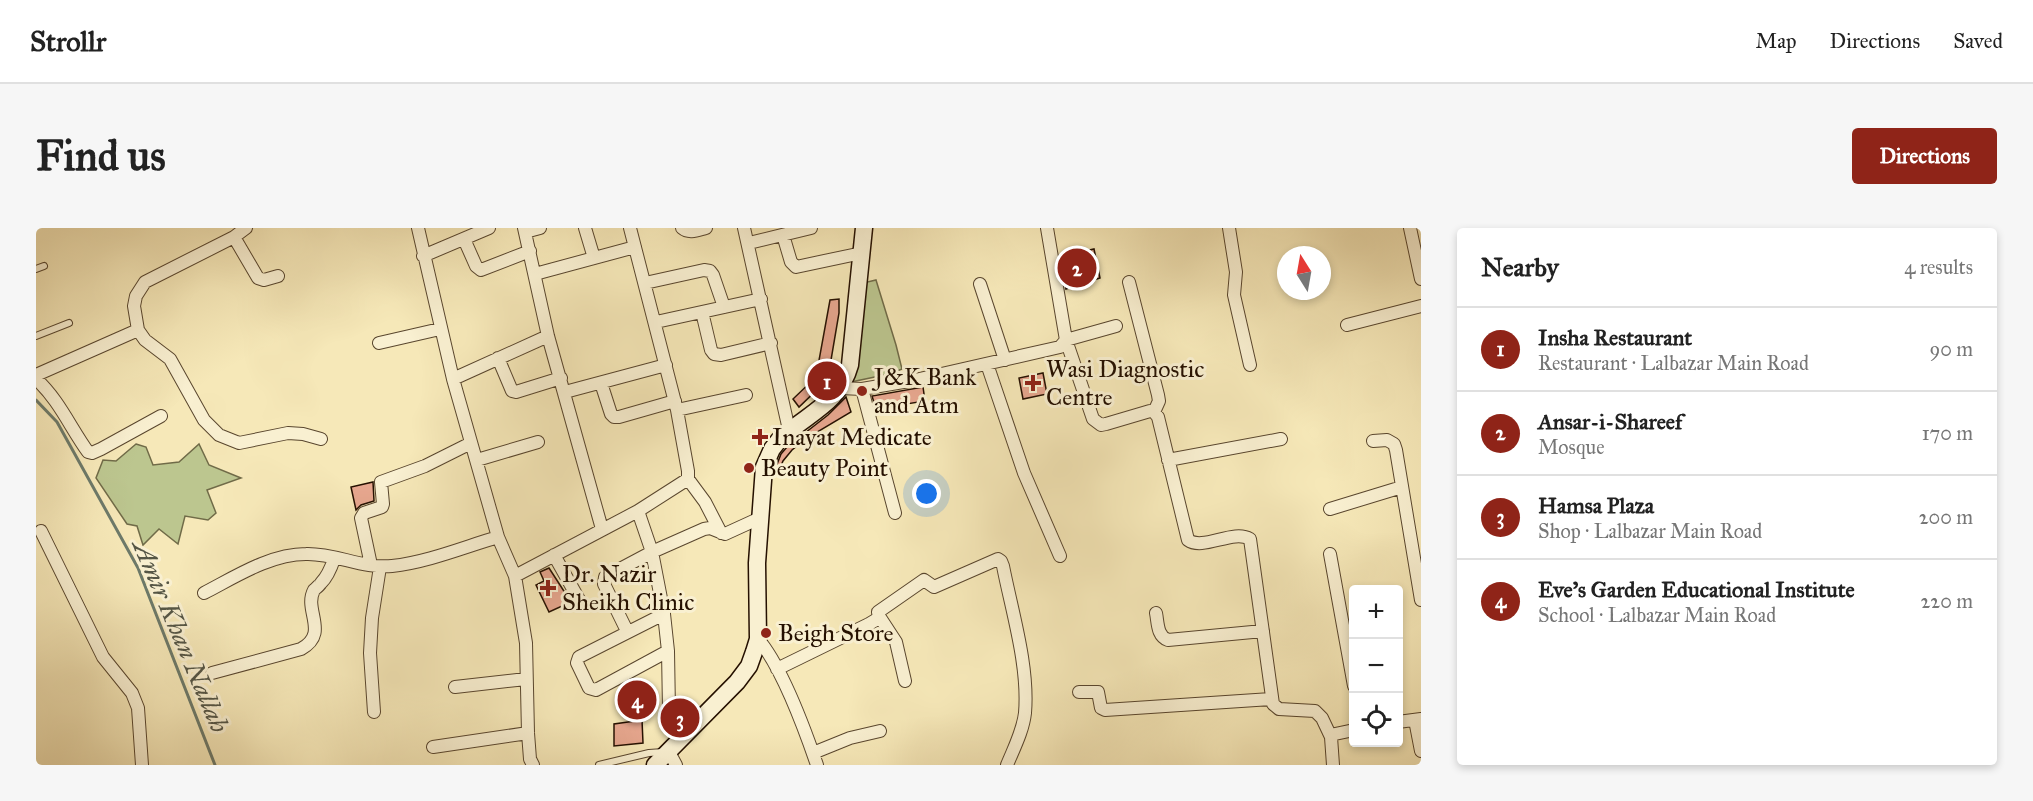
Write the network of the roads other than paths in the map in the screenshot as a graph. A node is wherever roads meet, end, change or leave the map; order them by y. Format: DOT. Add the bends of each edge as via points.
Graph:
graph roads {
  1 [pos="246,228"];
  2 [pos="418,228"];
  3 [pos="540,228"];
  4 [pos="585,228"];
  5 [pos="630,228"];
  6 [pos="682,228"];
  7 [pos="706,228"];
  8 [pos="744,228"];
  9 [pos="811,228"];
  10 [pos="864,228"];
  11 [pos="1047,228"];
  12 [pos="1228,228"];
  13 [pos="1410,228"];
  14 [pos="486,229"];
  15 [pos="524,230"];
  16 [pos="783,235"];
  17 [pos="234,237"];
  18 [pos="464,239"];
  19 [pos="749,243"];
  20 [pos="635,247"];
  21 [pos="530,251"];
  22 [pos="862,253"];
  23 [pos="423,256"];
  24 [pos="594,258"];
  25 [pos="44,266"];
  26 [pos="36,269"];
  27 [pos="535,274"];
  28 [pos="278,276"];
  29 [pos="1421,279"];
  30 [pos="1128,282"];
  31 [pos="645,283"];
  32 [pos="980,284"];
  33 [pos="761,299"];
  34 [pos="1421,306"];
  35 [pos="724,307"];
  36 [pos="702,312"];
  37 [pos="656,322"];
  38 [pos="69,323"];
  39 [pos="1347,325"];
  40 [pos="1116,326"];
  41 [pos="440,329"];
  42 [pos="138,330"];
  43 [pos="36,336"];
  44 [pos="548,336"];
  45 [pos="1066,340"];
  46 [pos="379,343"];
  47 [pos="771,343"];
  48 [pos="498,357"];
  49 [pos="1005,360"];
  50 [pos="987,364"];
  51 [pos="666,365"];
  52 [pos="1250,365"];
  53 [pos="36,377"];
  54 [pos="561,378"];
  55 [pos="453,379"];
  56 [pos="601,383"];
  57 [pos="841,388"];
  58 [pos="862,389"];
  59 [pos="565,392"];
  60 [pos="746,395"];
  61 [pos="676,406"];
  62 [pos="1154,412"];
  63 [pos="161,416"];
  64 [pos="789,430"];
  65 [pos="321,439"];
  66 [pos="1281,439"];
  67 [pos="538,441"];
  68 [pos="1373,441"];
  69 [pos="471,442"];
  70 [pos="477,460"];
  71 [pos="1168,460"];
  72 [pos="688,479"];
  73 [pos="1402,488"];
  74 [pos="1330,509"];
  75 [pos="638,511"];
  76 [pos="895,513"];
  77 [pos="760,518"];
  78 [pos="602,529"];
  79 [pos="41,531"];
  80 [pos="721,533"];
  81 [pos="498,537"];
  82 [pos="652,552"];
  83 [pos="1330,554"];
  84 [pos="554,555"];
  85 [pos="1060,556"];
  86 [pos="334,559"];
  87 [pos="375,566"];
  88 [pos="515,576"];
  89 [pos="204,593"];
  90 [pos="1421,600"];
  91 [pos="582,605"];
  92 [pos="1156,613"];
  93 [pos="664,614"];
  94 [pos="879,616"];
  95 [pos="627,631"];
  96 [pos="1263,631"];
  97 [pos="758,639"];
  98 [pos="668,651"];
  99 [pos="1349,663"];
  100 [pos="777,669"];
  101 [pos="212,673"];
  102 [pos="526,679"];
  103 [pos="905,681"];
  104 [pos="455,687"];
  105 [pos="1079,692"];
  106 [pos="1271,699"];
  107 [pos="374,712"];
  108 [pos="1418,719"];
  109 [pos="1403,722"];
  110 [pos="880,731"];
  111 [pos="1349,731"];
  112 [pos="528,733"];
  113 [pos="1331,737"];
  114 [pos="681,738"];
  115 [pos="433,747"];
  116 [pos="1421,751"];
  117 [pos="813,753"];
  118 [pos="673,758"];
  119 [pos="142,765"];
  120 [pos="533,765"];
  121 [pos="599,765"];
  122 [pos="655,765"];
  123 [pos="817,765"];
  124 [pos="1007,765"];
  125 [pos="1333,765"];
  1 -- 17 [label="street"];
  2 -- 23 [label="street"];
  3 -- 15 [label="street"];
  4 -- 24 [label="street"];
  5 -- 20 [label="street"];
  6 -- 7 [label="street"];
  8 -- 19 [label="street"];
  9 -- 16 [label="street"];
  10 -- 22 [label="main road"];
  11 -- 45 [label="street"];
  12 -- 52 [label="street" via="1236,272 1234,295"];
  13 -- 29 [label="street"];
  14 -- 18 [label="street"];
  15 -- 21 [label="street"];
  16 -- 19 [label="street"];
  16 -- 22 [label="street" via="796,267"];
  17 -- 28 [label="street" via="258,278"];
  17 -- 42 [label="street" via="146,282 134,306"];
  18 -- 21 [label="street" via="481,270"];
  18 -- 23 [label="street"];
  19 -- 33 [label="street"];
  20 -- 24 [label="street"];
  20 -- 31 [label="street"];
  21 -- 27 [label="street"];
  22 -- 57 [label="main road" via="850,365"];
  23 -- 41 [label="street"];
  24 -- 27 [label="street"];
  25 -- 26 [label="lane"];
  27 -- 44 [label="street"];
  30 -- 62 [label="street" via="1158,395"];
  31 -- 35 [label="street" via="710,271"];
  31 -- 37 [label="street"];
  32 -- 49 [label="street"];
  33 -- 35 [label="street"];
  33 -- 47 [label="street"];
  34 -- 39 [label="street"];
  35 -- 36 [label="street"];
  36 -- 37 [label="street"];
  36 -- 47 [label="street" via="714,354"];
  37 -- 51 [label="street"];
  38 -- 43 [label="lane"];
  40 -- 45 [label="street"];
  41 -- 46 [label="street"];
  41 -- 55 [label="street"];
  42 -- 53 [label="street"];
  42 -- 65 [label="street" via="174,364 204,420 219,435 239,443 288,433"];
  44 -- 48 [label="street"];
  44 -- 54 [label="street"];
  45 -- 49 [label="street" via="1060,347"];
  45 -- 62 [label="street" via="1096,422 1106,424"];
  47 -- 64 [label="street"];
  48 -- 54 [label="street" via="512,391"];
  48 -- 55 [label="street"];
  49 -- 50 [label="street"];
  50 -- 58 [label="street"];
  50 -- 85 [label="street" via="1024,473"];
  51 -- 56 [label="street"];
  51 -- 61 [label="street"];
  53 -- 63 [label="street" via="60,406 88,452 101,449"];
  54 -- 59 [label="street"];
  55 -- 69 [label="street"];
  56 -- 59 [label="street"];
  56 -- 61 [label="street" via="614,417"];
  57 -- 58 [label="street"];
  57 -- 64 [label="main road"];
  58 -- 76 [label="street"];
  59 -- 78 [label="street"];
  60 -- 61 [label="street"];
  61 -- 72 [label="street"];
  62 -- 71 [label="street"];
  64 -- 77 [label="main road" via="772,449 764,467"];
  66 -- 71 [label="street"];
  67 -- 70 [label="street"];
  68 -- 73 [label="street" via="1394,444"];
  69 -- 70 [label="street"];
  69 -- 87 [label="street" via="425,466 381,482 382,507 364,513 362,518"];
  70 -- 81 [label="street"];
  71 -- 96 [label="street" via="1188,540 1195,543 1240,536 1250,539"];
  72 -- 75 [label="street"];
  72 -- 80 [label="street"];
  73 -- 74 [label="street"];
  73 -- 90 [label="street"];
  75 -- 78 [label="street"];
  75 -- 82 [label="street"];
  77 -- 80 [label="street" via="730,533"];
  77 -- 97 [label="main road"];
  78 -- 84 [label="street"];
  79 -- 119 [label="street" via="103,657 136,699"];
  80 -- 82 [label="street" via="704,529"];
  81 -- 87 [label="street" via="410,563"];
  81 -- 88 [label="street"];
  82 -- 93 [label="street"];
  82 -- 95 [label="street" via="603,580"];
  83 -- 99 [label="street"];
  84 -- 88 [label="street"];
  84 -- 91 [label="street"];
  86 -- 87 [label="street"];
  86 -- 89 [label="street" via="307,554 286,556"];
  86 -- 101 [label="street" via="315,590 314,637 310,644"];
  87 -- 107 [label="street" via="370,653"];
  88 -- 102 [label="street" via="526,643"];
  92 -- 96 [label="street" via="1160,634 1168,640"];
  93 -- 95 [label="street"];
  93 -- 98 [label="street"];
  94 -- 100 [label="street"];
  94 -- 103 [label="street" via="896,642"];
  94 -- 124 [label="street" via="878,612 924,580 934,587 993,560 1001,561 1025,691 1022,727"];
  95 -- 98 [label="street" via="579,657 589,688 596,690"];
  96 -- 106 [label="street"];
  97 -- 100 [label="street"];
  97 -- 114 [label="main road" via="748,666 736,682"];
  98 -- 114 [label="street" via="669,711"];
  100 -- 117 [label="street"];
  102 -- 104 [label="street"];
  102 -- 112 [label="street"];
  105 -- 106 [label="street" via="1098,692 1101,708 1105,710"];
  106 -- 113 [label="street" via="1279,709 1319,713"];
  108 -- 109 [label="street"];
  108 -- 116 [label="street"];
  110 -- 117 [label="street"];
  111 -- 113 [label="street"];
  112 -- 115 [label="street"];
  112 -- 120 [label="street"];
  113 -- 125 [label="street"];
  114 -- 118 [label="main road"];
  117 -- 123 [label="street"];
  118 -- 121 [label="lane" via="649,753"];
  118 -- 122 [label="main road"];
}
